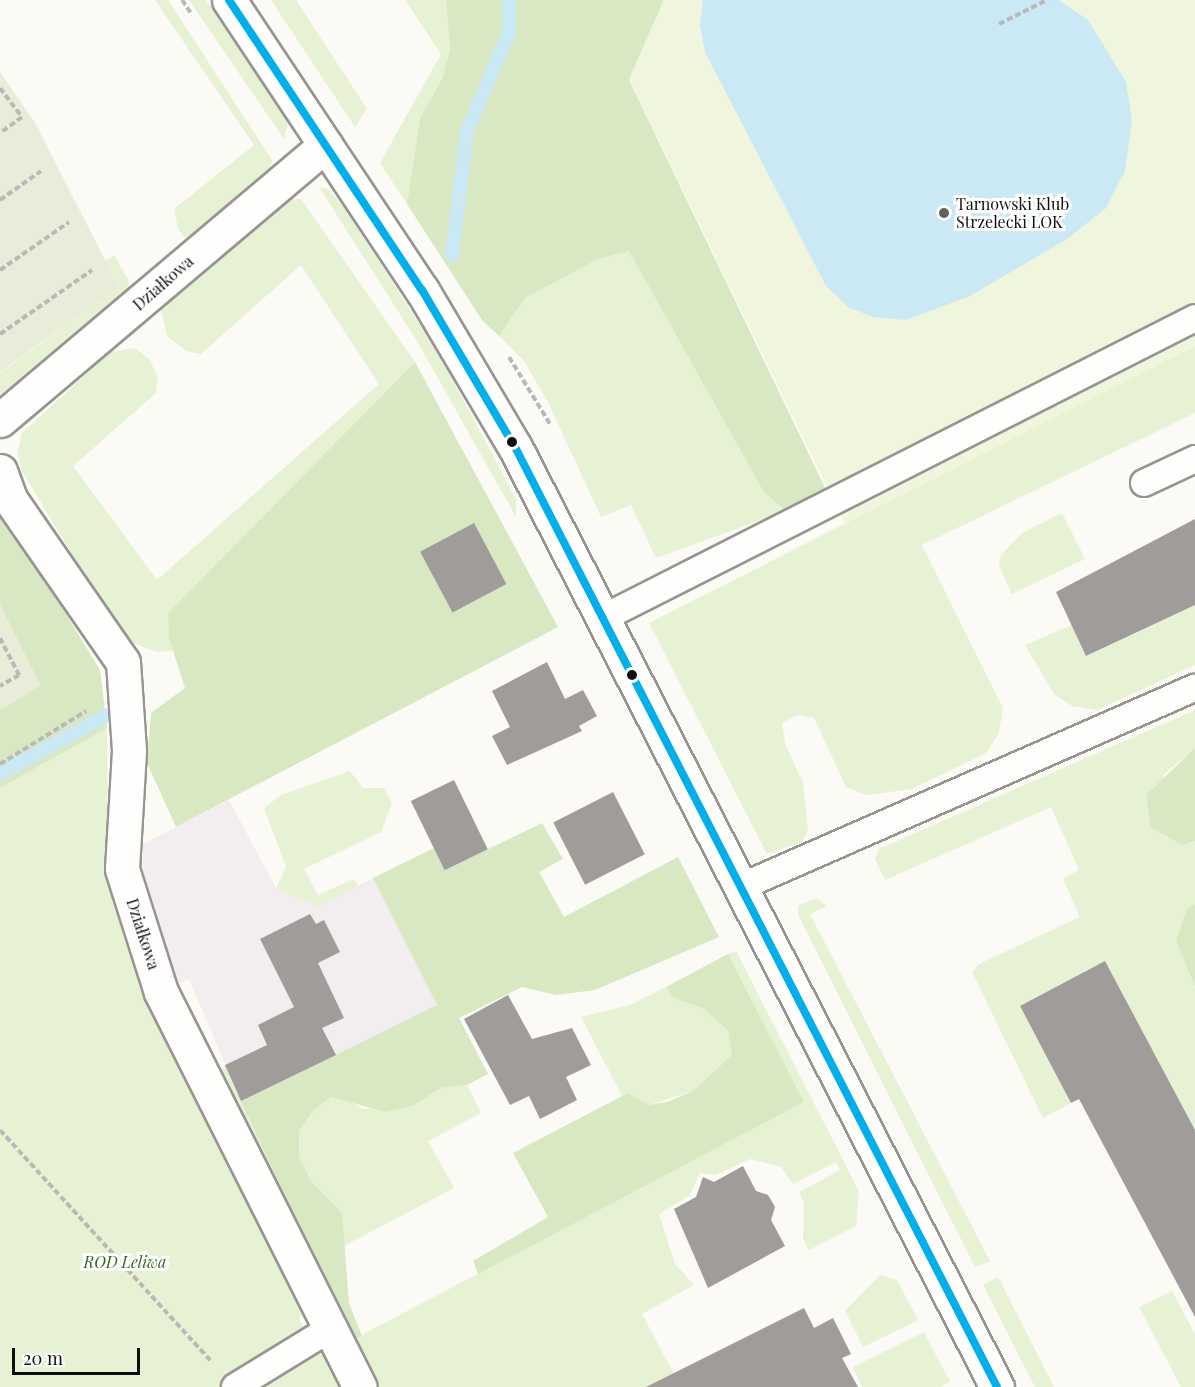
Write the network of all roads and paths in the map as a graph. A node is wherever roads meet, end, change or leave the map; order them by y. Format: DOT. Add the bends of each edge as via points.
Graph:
graph roads {
  1 [pos="229,0"];
  2 [pos="1047,0"];
  3 [pos="999,24"];
  4 [pos="0,88"];
  5 [pos="0,133"];
  6 [pos="325,145"];
  7 [pos="41,171"];
  8 [pos="0,200"];
  9 [pos="69,222"];
  10 [pos="0,270"];
  11 [pos="92,270"];
  12 [pos="1195,318"];
  13 [pos="0,334"];
  14 [pos="0,420"];
  15 [pos="1195,459"];
  16 [pos="0,471"];
  17 [pos="1144,483"];
  18 [pos="605,617"];
  19 [pos="0,638"];
  20 [pos="0,686"];
  21 [pos="124,687"];
  22 [pos="1195,688"];
  23 [pos="0,764"];
  24 [pos="743,886"];
  25 [pos="0,1130"];
  26 [pos="328,1330"];
  27 [pos="227,1378"];
  28 [pos="360,1387"];
  29 [pos="997,1387"];
  1 -- 6 [label="street"];
  2 -- 3 [label="path"];
  4 -- 5 [label="path" via="22,117"];
  6 -- 14 [label="street, Działkowa"];
  6 -- 18 [label="street" via="460,352"];
  7 -- 8 [label="path"];
  9 -- 10 [label="path"];
  11 -- 13 [label="path"];
  12 -- 18 [label="lane"];
  15 -- 17 [label="lane"];
  16 -- 21 [label="street, Działkowa" via="10,499 123,662"];
  18 -- 24 [label="street"];
  19 -- 20 [label="path" via="19,675"];
  21 -- 23 [label="path"];
  21 -- 26 [label="street, Działkowa" via="129,751 122,869 161,992"];
  22 -- 24 [label="lane"];
  24 -- 29 [label="street"];
  25 -- 27 [label="path"];
  26 -- 27 [label="lane"];
  26 -- 28 [label="street, Działkowa"];
}
